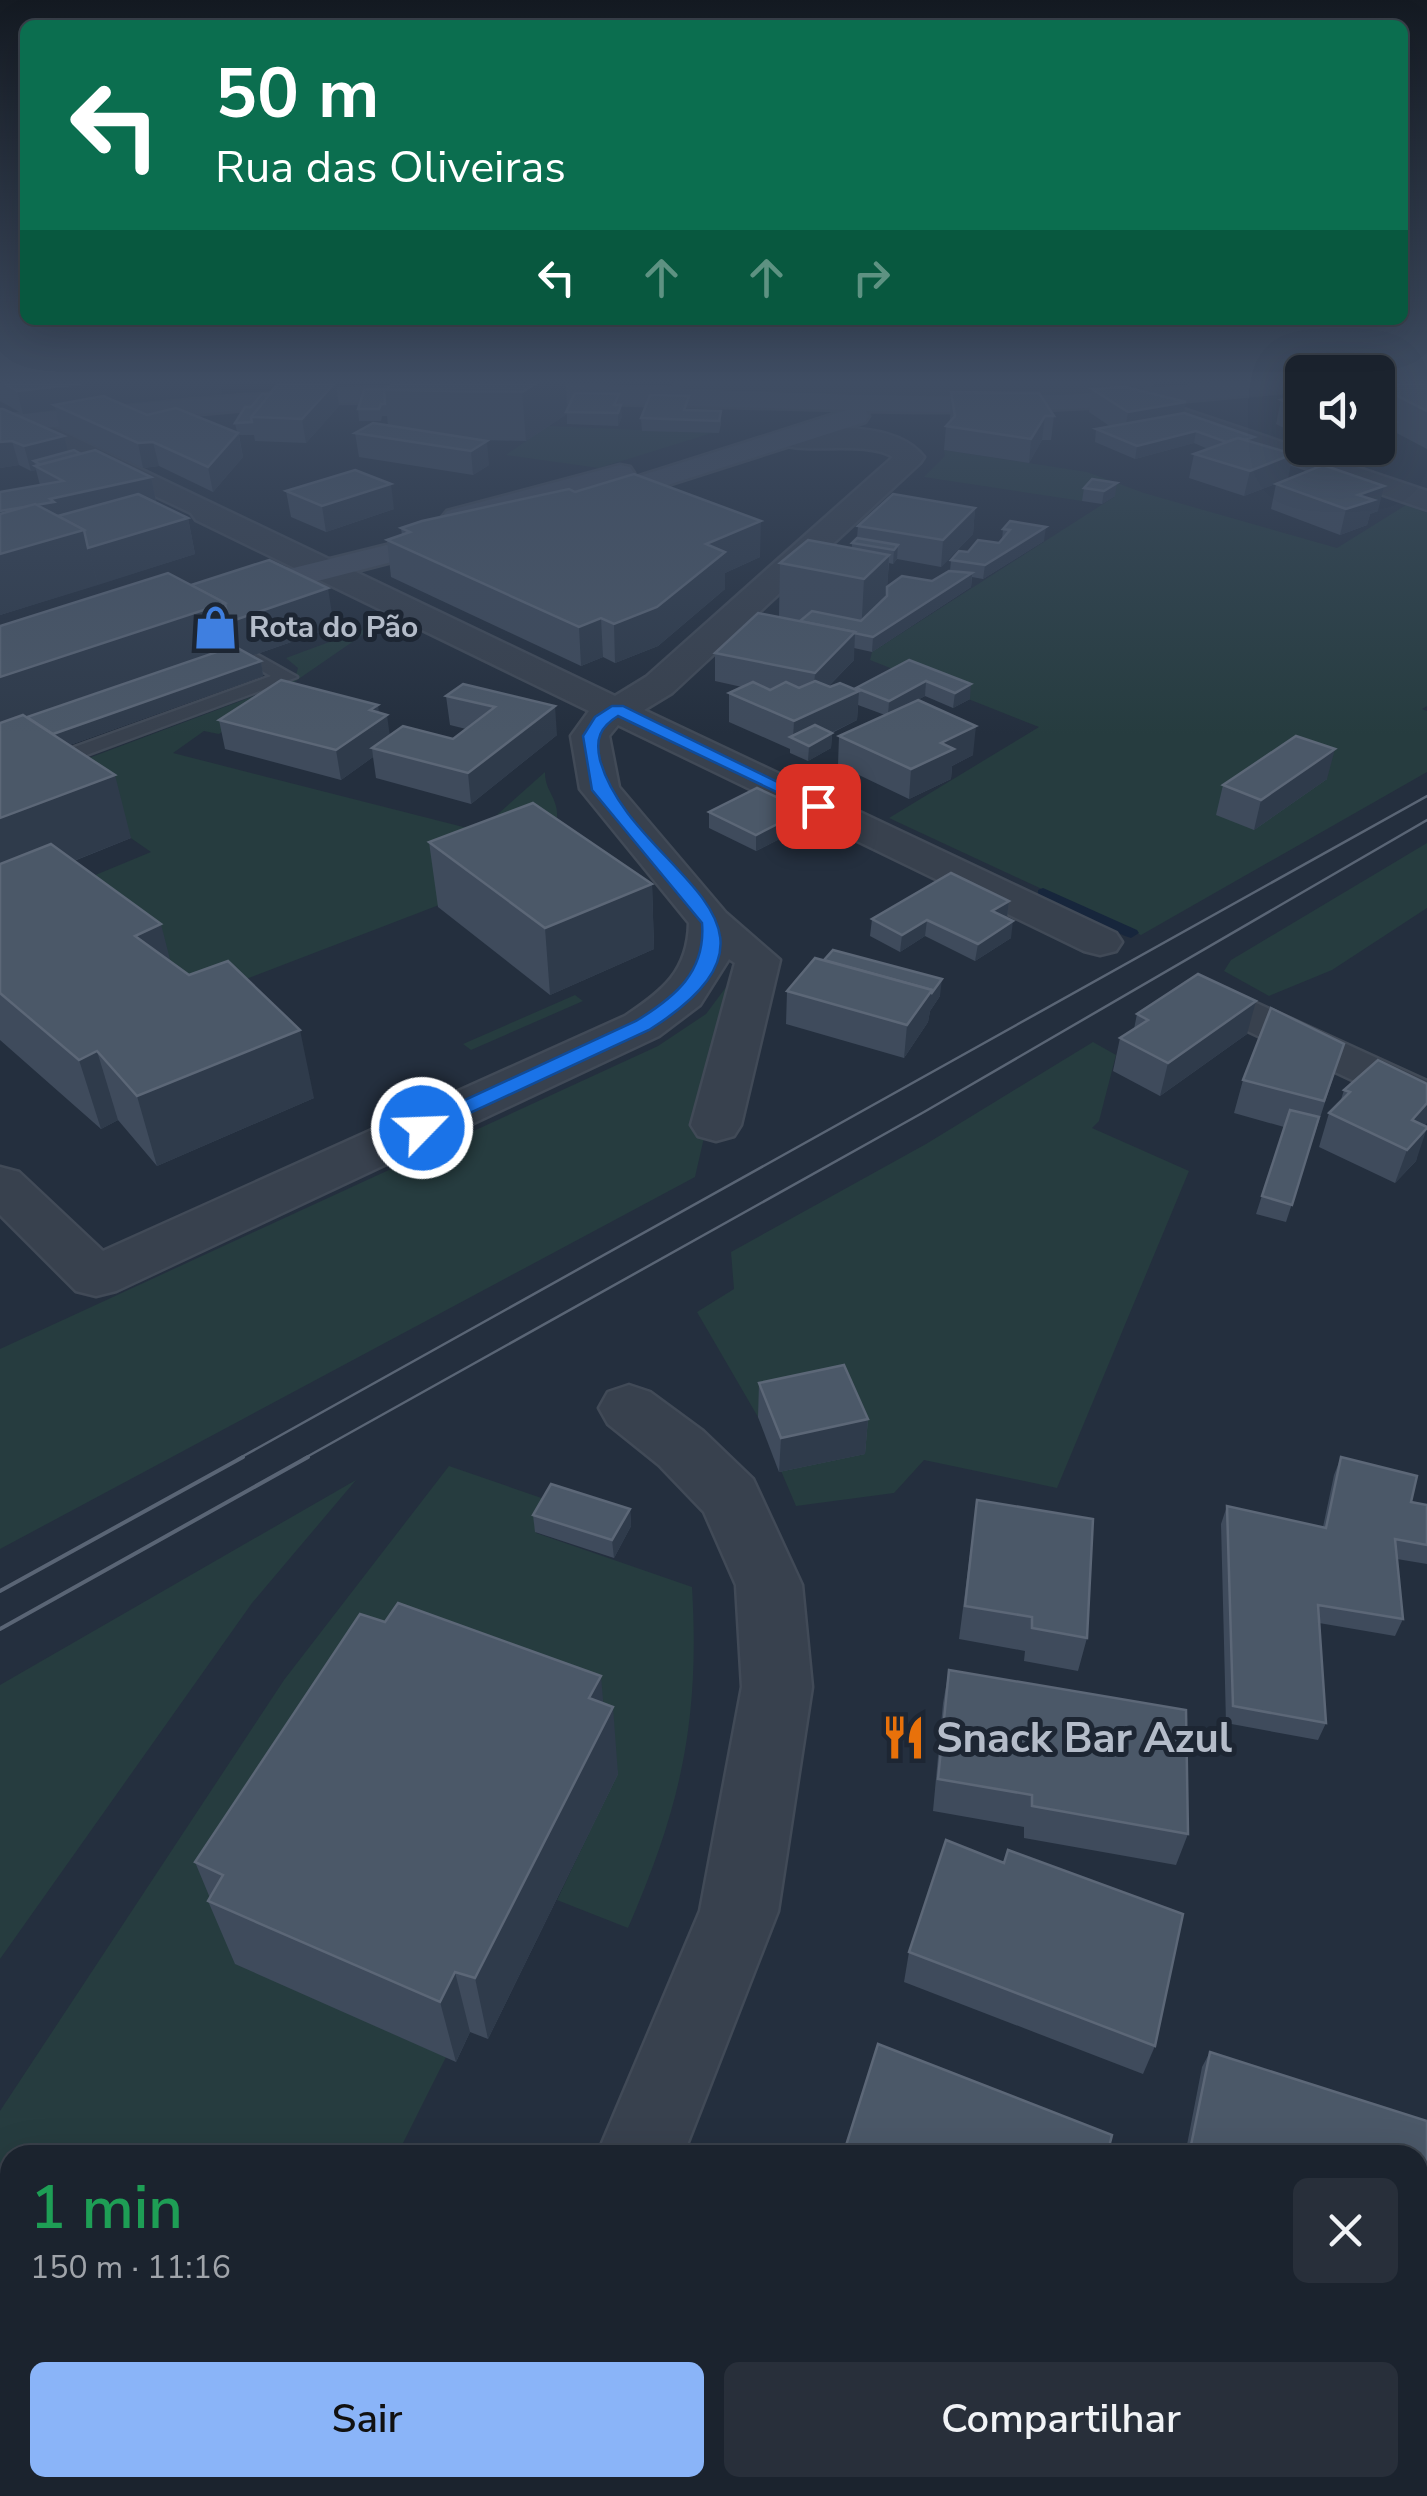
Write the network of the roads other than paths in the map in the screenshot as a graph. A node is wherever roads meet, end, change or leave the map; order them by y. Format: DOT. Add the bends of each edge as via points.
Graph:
graph roads {
  1 [pos="188,500"];
  2 [pos="528,500"];
  3 [pos="595,500"];
  4 [pos="862,500"];
  5 [pos="312,565"];
  6 [pos="202,590"];
  7 [pos="250,656"];
  8 [pos="618,710"];
  9 [pos="0,781"];
  10 [pos="711,922"];
  11 [pos="1100,942"];
  12 [pos="1206,994"];
  13 [pos="1427,1100"];
  14 [pos="716,1125"];
  15 [pos="0,1184"];
  16 [pos="629,1408"];
  17 [pos="644,2145"];
  1 -- 5 [label="street"];
  2 -- 5 [label="street"];
  3 -- 5 [label="street" via="445,547"];
  4 -- 8 [label="street" via="659,685"];
  5 -- 6 [label="street"];
  5 -- 8 [label="street"];
  7 -- 9 [label="lane" via="287,677"];
  8 -- 10 [label="street" via="590,736 600,790"];
  8 -- 11 [label="street"];
  10 -- 14 [label="street" via="758,960"];
  10 -- 15 [label="street" via="713,950 700,978 642,1026 96,1277"];
  12 -- 13 [label="street"];
  16 -- 17 [label="street" via="730,1497 769,1585 777,1686 739,1911"];
}
